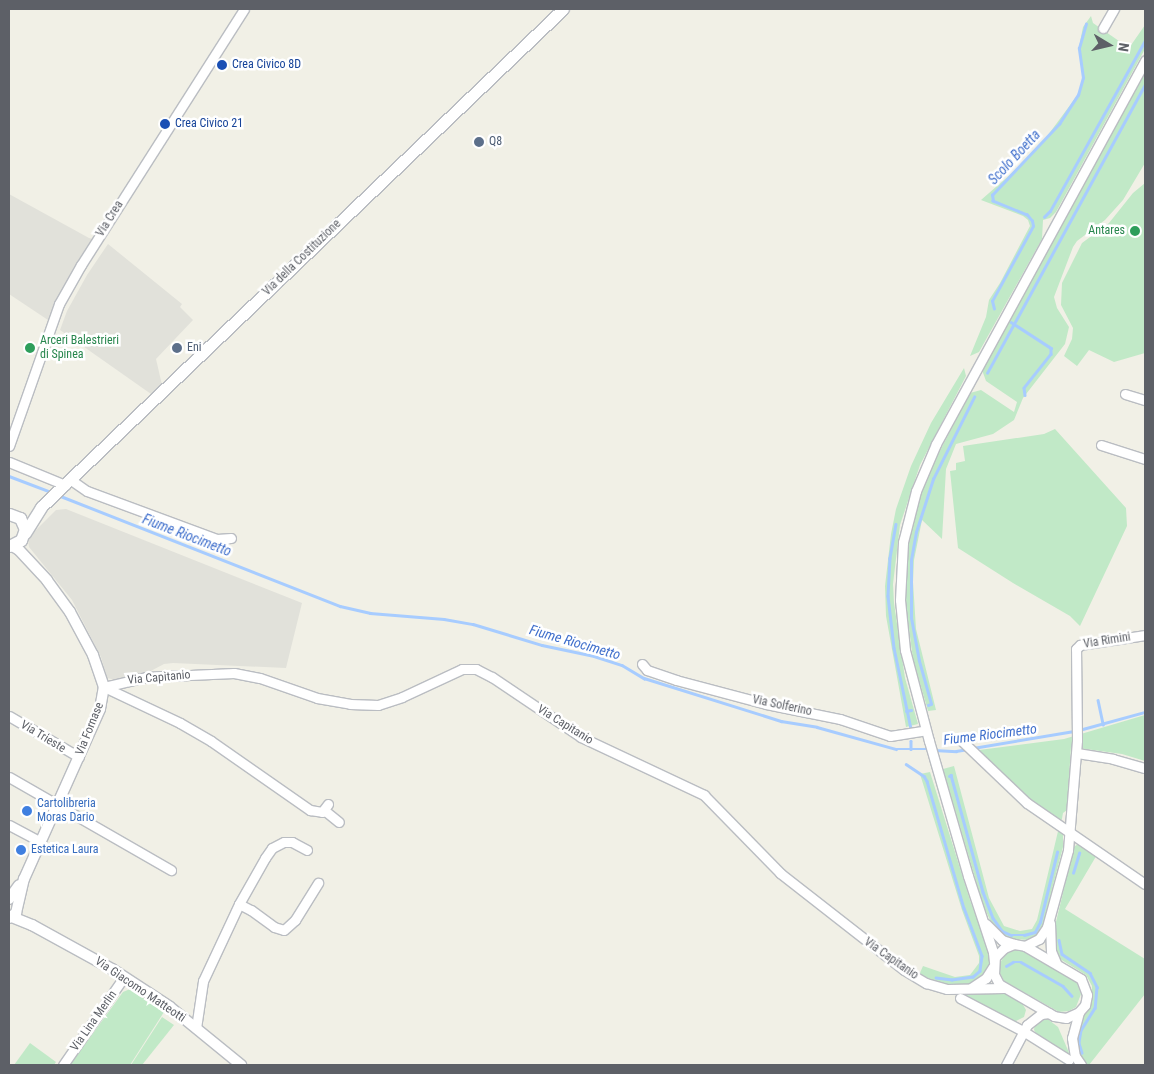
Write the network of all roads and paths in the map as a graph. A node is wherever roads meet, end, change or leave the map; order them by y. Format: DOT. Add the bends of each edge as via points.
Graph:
graph roads {
  1 [pos="244,9"];
  2 [pos="563,9"];
  3 [pos="1114,9"];
  4 [pos="1103,28"];
  5 [pos="1145,60"];
  6 [pos="1125,394"];
  7 [pos="1145,400"];
  8 [pos="9,442"];
  9 [pos="1101,445"];
  10 [pos="1145,459"];
  11 [pos="9,462"];
  12 [pos="65,485"];
  13 [pos="45,504"];
  14 [pos="12,514"];
  15 [pos="24,535"];
  16 [pos="231,538"];
  17 [pos="10,546"];
  18 [pos="29,560"];
  19 [pos="1145,635"];
  20 [pos="642,664"];
  21 [pos="104,687"];
  22 [pos="9,716"];
  23 [pos="926,730"];
  24 [pos="961,740"];
  25 [pos="1077,754"];
  26 [pos="79,757"];
  27 [pos="1145,768"];
  28 [pos="9,778"];
  29 [pos="57,805"];
  30 [pos="339,822"];
  31 [pos="9,825"];
  32 [pos="1070,834"];
  33 [pos="41,842"];
  34 [pos="307,850"];
  35 [pos="171,870"];
  36 [pos="318,883"];
  37 [pos="1145,884"];
  38 [pos="239,904"];
  39 [pos="12,908"];
  40 [pos="980,915"];
  41 [pos="1051,918"];
  42 [pos="1014,944"];
  43 [pos="1025,946"];
  44 [pos="1056,963"];
  45 [pos="993,965"];
  46 [pos="124,977"];
  47 [pos="1004,988"];
  48 [pos="968,989"];
  49 [pos="960,998"];
  50 [pos="1026,1001"];
  51 [pos="1079,1012"];
  52 [pos="1049,1013"];
  53 [pos="196,1028"];
  54 [pos="1025,1028"];
  55 [pos="1070,1060"];
  56 [pos="63,1065"];
  57 [pos="241,1065"];
  58 [pos="1006,1065"];
  59 [pos="1081,1065"];
  1 -- 8 [label="street, Via Crea" via="68,287 51,322"];
  2 -- 12 [label="main road, Via della Costituzione"];
  3 -- 4 [label="street"];
  5 -- 23 [label="street" via="948,421 916,491 903,542 900,600 905,650"];
  6 -- 7 [label="street"];
  9 -- 10 [label="street"];
  11 -- 12 [label="street"];
  12 -- 13 [label="main road, Via della Costituzione"];
  12 -- 16 [label="street" via="217,539"];
  13 -- 14 [label="main road, Via della Costituzione"];
  13 -- 15 [label="main road, Via della Costituzione"];
  14 -- 15 [label="main road" via="24,525"];
  15 -- 17 [label="main road"];
  15 -- 18 [label="street, Via Fornase"];
  17 -- 18 [label="street, Via Fornase"];
  18 -- 21 [label="street, Via Fornase" via="70,612 93,656"];
  19 -- 25 [label="street, Via Rimini" via="1080,645 1076,649"];
  20 -- 23 [label="street, Via Solferino" via="647,670 676,680 787,709 840,719 890,736"];
  21 -- 26 [label="street, Via Fornase" via="100,709"];
  21 -- 30 [label="street" via="180,723 310,810 317,812 326,807"];
  21 -- 48 [label="street, Via Capitanio" via="146,676 234,673 260,678 317,698 372,705 402,697 462,669 476,669 581,737 704,795 780,873 904,970 935,986"];
  22 -- 26 [label="street, Via Trieste"];
  23 -- 40 [label="street"];
  24 -- 32 [label="street" via="1027,802"];
  25 -- 27 [label="street" via="1114,758"];
  25 -- 32 [label="street"];
  26 -- 29 [label="street, Via Fornase"];
  28 -- 29 [label="street"];
  29 -- 33 [label="street, Via Fornase"];
  29 -- 35 [label="street"];
  31 -- 33 [label="street"];
  32 -- 37 [label="street"];
  32 -- 41 [label="street"];
  33 -- 39 [label="street, Via Fornase"];
  34 -- 38 [label="street" via="292,842 272,848"];
  36 -- 38 [label="street" via="295,920 284,930"];
  38 -- 53 [label="street" via="203,981"];
  39 -- 46 [label="street, Via Giacomo Matteotti" via="32,925"];
  40 -- 42 [label="street" via="998,937"];
  40 -- 45 [label="street" via="993,952"];
  41 -- 43 [label="street" via="1039,939"];
  41 -- 44 [label="street" via="1050,945"];
  42 -- 43 [label="street"];
  42 -- 45 [label="street" via="1001,950"];
  43 -- 44 [label="street"];
  44 -- 51 [label="street" via="1077,975 1085,985 1087,1000"];
  45 -- 47 [label="street" via="996,980"];
  45 -- 48 [label="street" via="982,982"];
  46 -- 53 [label="street, Via Giacomo Matteotti"];
  46 -- 56 [label="street, Via Lina Merlin"];
  47 -- 48 [label="street, Via Capitanio"];
  47 -- 50 [label="street"];
  49 -- 54 [label="street"];
  50 -- 52 [label="street"];
  50 -- 54 [label="street" via="1030,1012"];
  51 -- 52 [label="street" via="1066,1018"];
  51 -- 59 [label="street" via="1072,1038 1075,1056"];
  52 -- 54 [label="street" via="1041,1014"];
  53 -- 57 [label="street, Via Giacomo Matteotti"];
  54 -- 55 [label="street"];
  54 -- 58 [label="street"];
}
